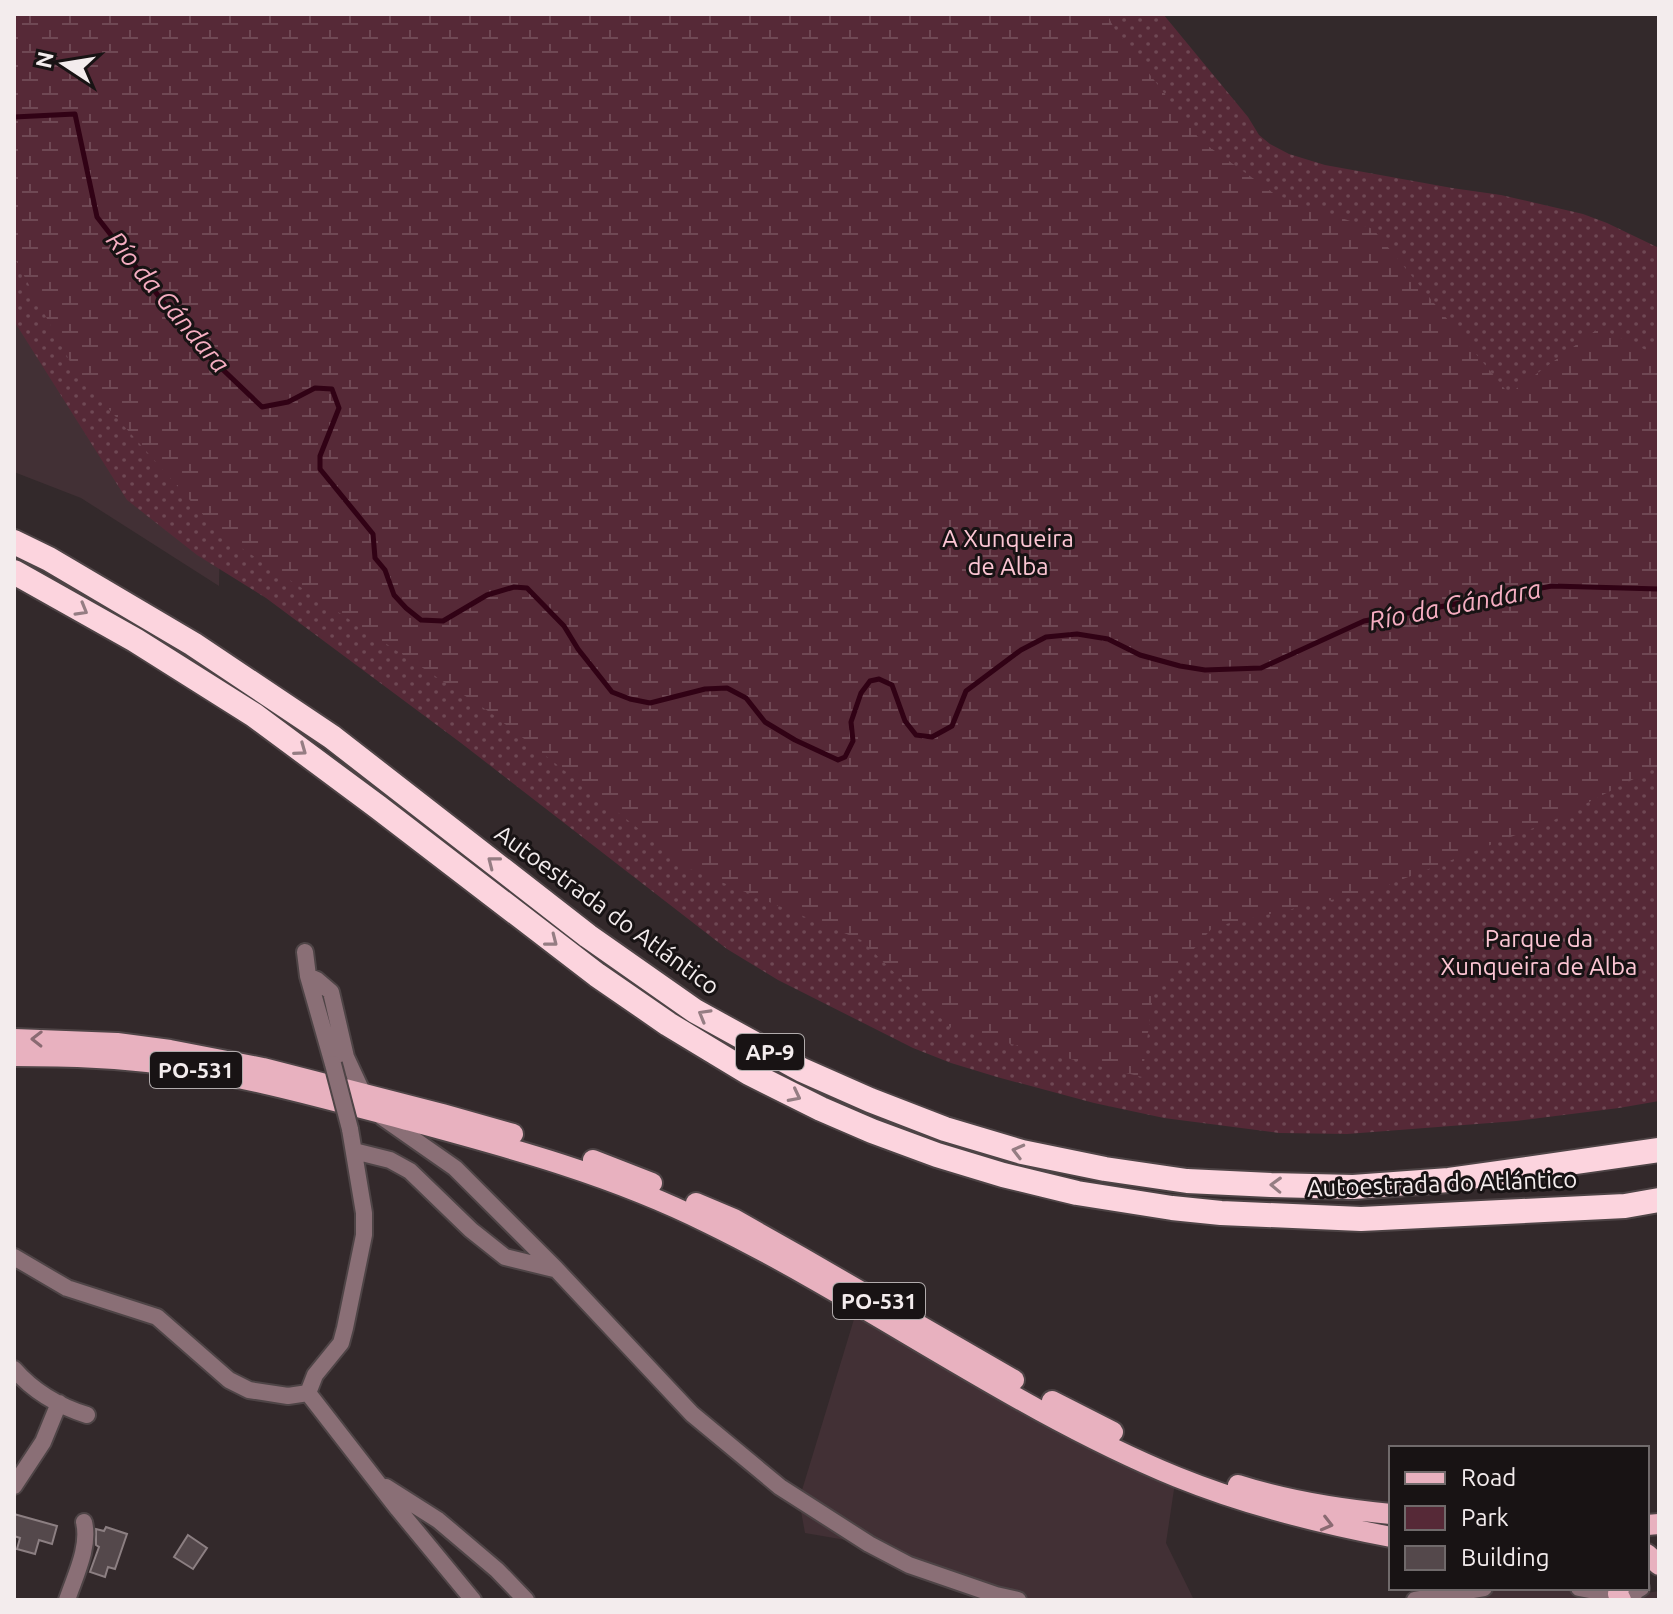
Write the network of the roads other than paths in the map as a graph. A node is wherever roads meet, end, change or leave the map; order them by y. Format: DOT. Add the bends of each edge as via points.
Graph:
graph roads {
  1 [pos="14,542"];
  2 [pos="14,572"];
  3 [pos="305,952"];
  4 [pos="308,976"];
  5 [pos="14,1039"];
  6 [pos="14,1056"];
  7 [pos="362,1093"];
  8 [pos="374,1111"];
  9 [pos="1659,1150"];
  10 [pos="354,1151"];
  11 [pos="1659,1200"];
  12 [pos="14,1257"];
  13 [pos="556,1269"];
  14 [pos="14,1369"];
  15 [pos="308,1393"];
  16 [pos="59,1403"];
  17 [pos="87,1415"];
  18 [pos="375,1479"];
  19 [pos="14,1486"];
  20 [pos="1389,1514"];
  21 [pos="84,1522"];
  22 [pos="1389,1537"];
  23 [pos="1472,1590"];
  24 [pos="1589,1590"];
  25 [pos="1639,1590"];
  26 [pos="1619,1595"];
  27 [pos="67,1600"];
  28 [pos="473,1600"];
  29 [pos="526,1600"];
  30 [pos="1018,1600"];
  31 [pos="1415,1600"];
  9 -- 1 [label="highway, Autoestrada do Atlántico / AP-9, one-way" via="1449,1180 1284,1186 1187,1181 1105,1169 945,1129 802,1070 695,1011 588,936 332,737 193,644"];
  2 -- 11 [label="highway, Autoestrada do Atlántico / AP-9, one-way" via="254,715 668,1024 749,1073 872,1131 1003,1175 1077,1193 1221,1213 1361,1219"];
  3 -- 4 [label="street"];
  4 -- 7 [label="street" via="331,992 346,1057"];
  4 -- 10 [label="street, bridge"];
  7 -- 5 [label="main road, PO-531, one-way" via="170,1050"];
  6 -- 8 [label="main road, PO-531" via="162,1064"];
  7 -- 8 [label="street"];
  7 -- 20 [label="main road, PO-531" via="549,1144 734,1219 1013,1380 1172,1460 1260,1492"];
  8 -- 13 [label="street" via="455,1168"];
  8 -- 22 [label="main road, PO-531, one-way" via="522,1150 654,1197 1128,1454 1269,1509"];
  10 -- 13 [label="street" via="410,1171 505,1257"];
  10 -- 15 [label="street" via="364,1235 341,1343 315,1375"];
  12 -- 15 [label="street" via="67,1288 157,1317 229,1380 249,1390 288,1396"];
  13 -- 30 [label="street" via="692,1414 780,1487 909,1565"];
  14 -- 16 [label="street" via="29,1386"];
  15 -- 18 [label="street"];
  16 -- 17 [label="street"];
  16 -- 19 [label="street" via="43,1442"];
  18 -- 28 [label="street"];
  18 -- 29 [label="street" via="438,1520"];
  21 -- 27 [label="street" via="82,1555"];
  23 -- 31 [label="street"];
  24 -- 26 [label="street"];
  25 -- 26 [label="street"];
}
